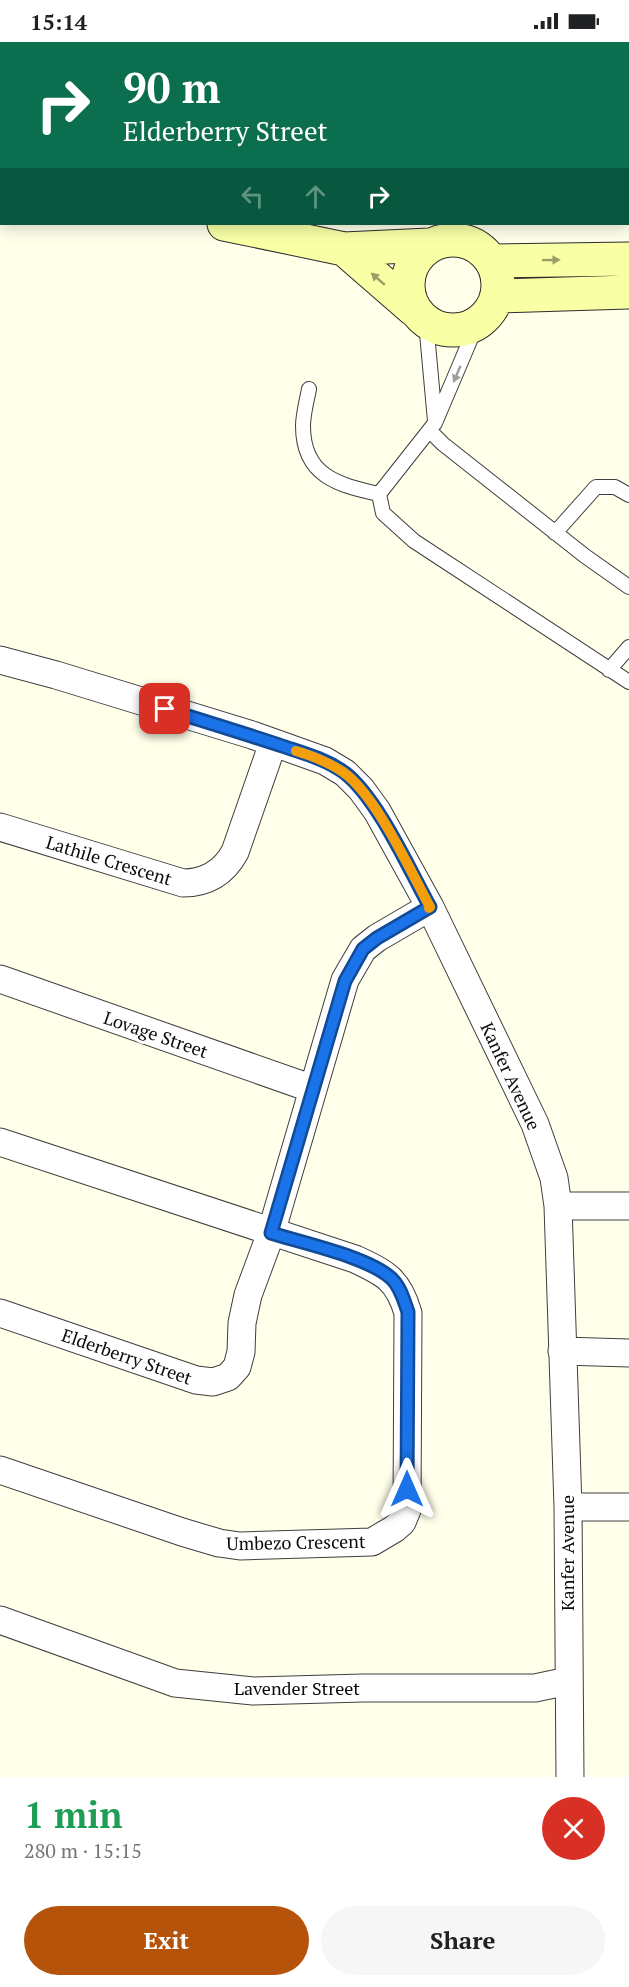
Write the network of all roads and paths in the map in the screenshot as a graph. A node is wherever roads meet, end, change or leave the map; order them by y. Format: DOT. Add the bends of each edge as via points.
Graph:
graph roads {
  1 [pos="229,225"];
  2 [pos="429,245"];
  3 [pos="344,249"];
  4 [pos="629,259"];
  5 [pos="492,261"];
  6 [pos="629,292"];
  7 [pos="497,296"];
  8 [pos="419,315"];
  9 [pos="477,324"];
  10 [pos="309,389"];
  11 [pos="433,427"];
  12 [pos="379,494"];
  13 [pos="629,495"];
  14 [pos="555,533"];
  15 [pos="629,587"];
  16 [pos="629,646"];
  17 [pos="0,660"];
  18 [pos="609,670"];
  19 [pos="629,682"];
  20 [pos="273,743"];
  21 [pos="0,827"];
  22 [pos="430,907"];
  23 [pos="0,979"];
  24 [pos="313,1089"];
  25 [pos="0,1142"];
  26 [pos="558,1206"];
  27 [pos="629,1206"];
  28 [pos="271,1233"];
  29 [pos="0,1313"];
  30 [pos="562,1351"];
  31 [pos="629,1353"];
  32 [pos="0,1470"];
  33 [pos="568,1507"];
  34 [pos="629,1507"];
  35 [pos="0,1620"];
  36 [pos="568,1682"];
  37 [pos="570,1777"];
  1 -- 3 [label="street"];
  2 -- 3 [label="street"];
  2 -- 5 [label="street" via="464,240 480,248"];
  2 -- 8 [label="street" via="415,258 408,274 407,292"];
  8 -- 3 [label="street, one-way"];
  5 -- 4 [label="street, one-way"];
  5 -- 7 [label="street" via="498,278"];
  6 -- 7 [label="street"];
  7 -- 9 [label="street" via="490,312"];
  8 -- 9 [label="street" via="442,330 460,330"];
  8 -- 11 [label="lane"];
  9 -- 11 [label="lane, one-way"];
  10 -- 12 [label="lane" via="303,426 308,457 332,481"];
  11 -- 12 [label="lane"];
  11 -- 14 [label="lane" via="443,444"];
  12 -- 18 [label="lane" via="383,513 414,541"];
  13 -- 14 [label="lane" via="615,487 596,487"];
  14 -- 15 [label="lane"];
  16 -- 18 [label="lane"];
  17 -- 20 [label="street, Kanfer Avenue"];
  18 -- 19 [label="lane"];
  20 -- 21 [label="street, Lathile Crescent" via="235,852 219,873 195,883 183,883"];
  20 -- 22 [label="street, Kanfer Avenue" via="325,761 361,789"];
  22 -- 24 [label="street, Elderberry Street" via="363,949 345,981"];
  22 -- 26 [label="street, Kanfer Avenue" via="535,1124 554,1178"];
  23 -- 24 [label="street, Lovage Street"];
  24 -- 28 [label="street, Elderberry Street"];
  25 -- 28 [label="street, Umbezo Crescent"];
  26 -- 27 [label="street"];
  26 -- 30 [label="street, Kanfer Avenue"];
  28 -- 29 [label="street, Elderberry Street" via="248,1295 237,1367 228,1377 213,1382 196,1380"];
  28 -- 32 [label="street, Umbezo Crescent" via="355,1259 392,1280 403,1295 408,1312 407,1510 394,1529 372,1542 355,1544 219,1543"];
  30 -- 31 [label="street"];
  30 -- 33 [label="street, Kanfer Avenue"];
  33 -- 34 [label="street"];
  33 -- 36 [label="street, Kanfer Avenue"];
  35 -- 36 [label="street, Lavender Street" via="175,1683 253,1691 535,1688"];
  36 -- 37 [label="street, Kanfer Avenue"];
}
